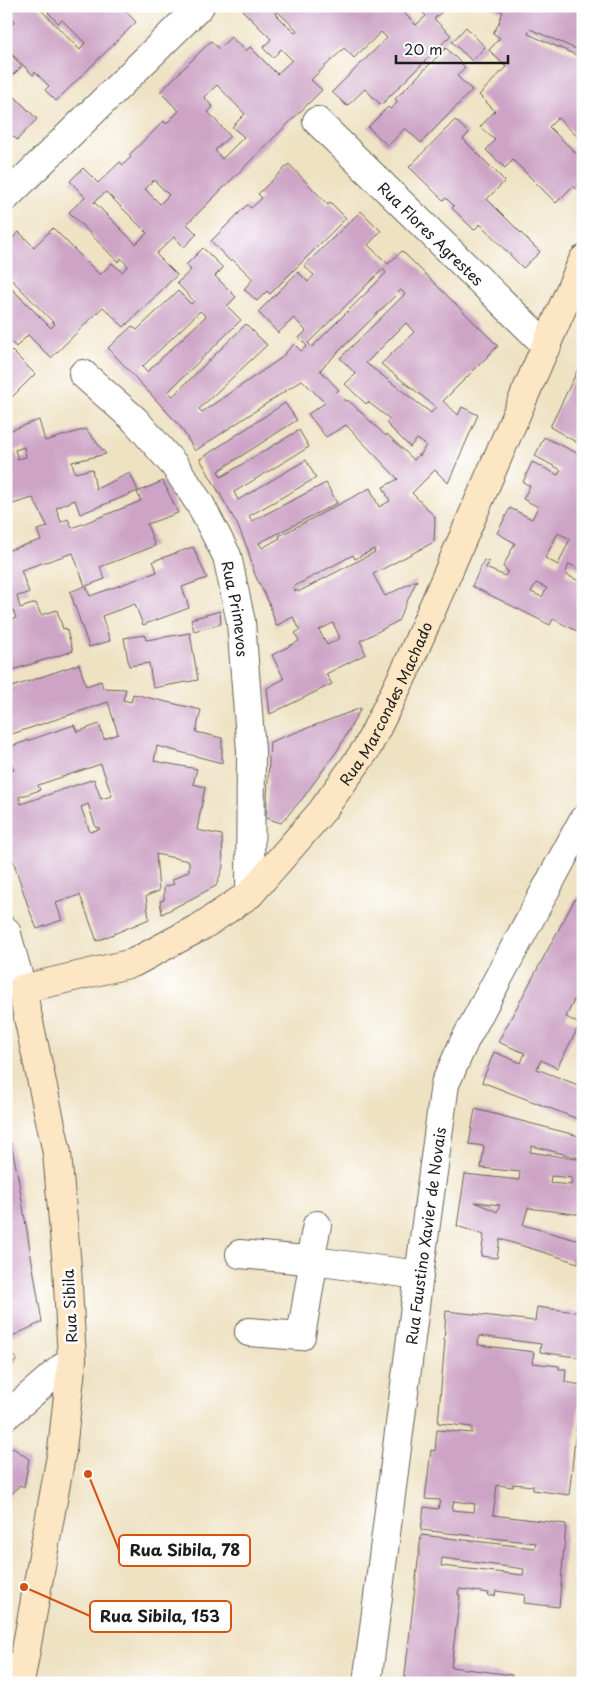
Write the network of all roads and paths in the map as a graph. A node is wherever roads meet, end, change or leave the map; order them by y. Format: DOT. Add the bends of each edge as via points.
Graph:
graph roads {
  1 [pos="200,6"];
  2 [pos="317,120"];
  3 [pos="11,184"];
  4 [pos="583,260"];
  5 [pos="547,346"];
  6 [pos="83,374"];
  7 [pos="580,832"];
  8 [pos="250,894"];
  9 [pos="6,931"];
  10 [pos="22,989"];
  11 [pos="317,1225"];
  12 [pos="240,1254"];
  13 [pos="312,1261"];
  14 [pos="418,1275"];
  15 [pos="250,1332"];
  16 [pos="72,1360"];
  17 [pos="6,1416"];
  18 [pos="20,1683"];
  19 [pos="367,1683"];
  1 -- 3 [label="street"];
  2 -- 5 [label="street, Rua Flores Agrestes"];
  4 -- 5 [label="street, Rua Marcondes Machado"];
  5 -- 8 [label="street, Rua Marcondes Machado" via="408,667 366,748 322,811"];
  6 -- 8 [label="street, Rua Primevos" via="135,420 175,466 200,504 227,556 241,622 252,751"];
  7 -- 14 [label="street, Rua Faustino Xavier de Novais" via="464,1042 445,1084"];
  8 -- 10 [label="street, Rua Marcondes Machado" via="202,926 133,963"];
  9 -- 10 [label="street, Rua Sibila"];
  10 -- 16 [label="street, Rua Sibila" via="57,1153"];
  11 -- 13 [label="street"];
  12 -- 13 [label="street"];
  13 -- 14 [label="street"];
  13 -- 15 [label="street" via="301,1336"];
  14 -- 19 [label="street, Rua Faustino Xavier de Novais"];
  16 -- 17 [label="street"];
  16 -- 18 [label="street, Rua Sibila" via="62,1450"];
}
